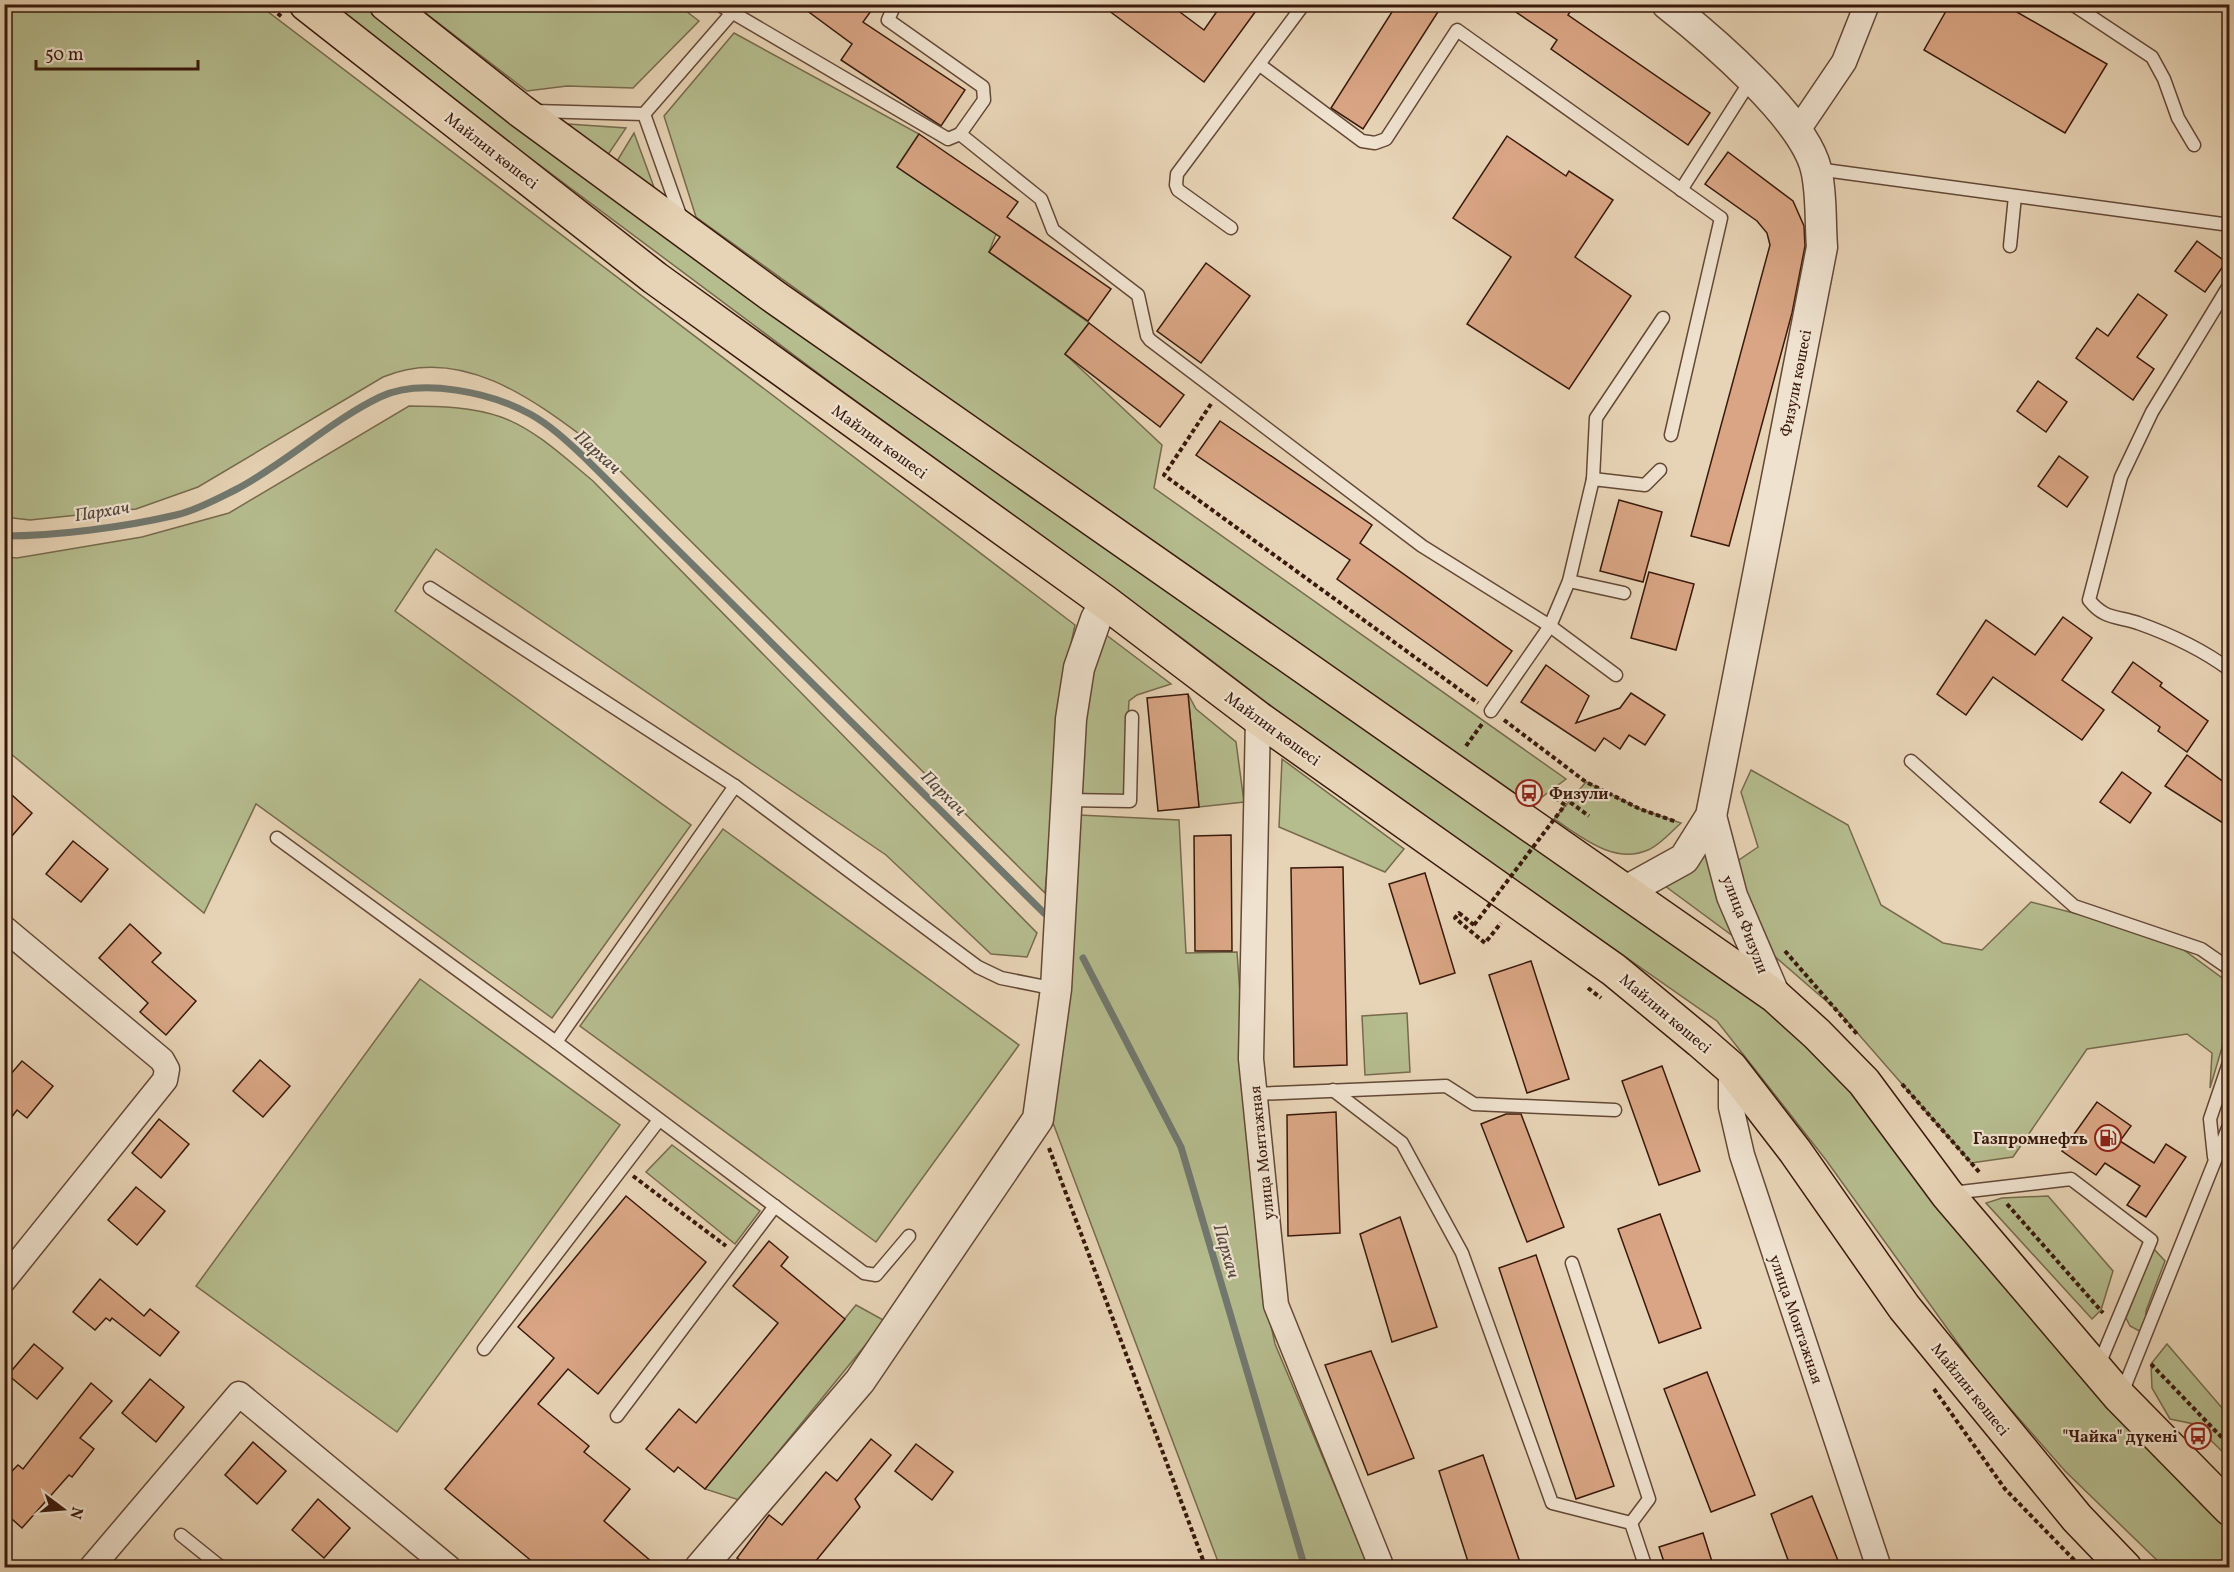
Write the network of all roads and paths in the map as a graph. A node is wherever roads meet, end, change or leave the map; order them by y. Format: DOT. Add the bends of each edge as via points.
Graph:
graph roads {
  1 [pos="266,4"];
  2 [pos="386,4"];
  3 [pos="718,4"];
  4 [pos="895,4"];
  5 [pos="1304,4"];
  6 [pos="1667,4"];
  7 [pos="1867,4"];
  8 [pos="2072,4"];
  9 [pos="295,12"];
  10 [pos="731,14"];
  11 [pos="1260,65"];
  12 [pos="1751,80"];
  13 [pos="521,111"];
  14 [pos="644,114"];
  15 [pos="1798,130"];
  16 [pos="960,134"];
  17 [pos="2194,146"];
  18 [pos="1816,168"];
  19 [pos="1681,190"];
  20 [pos="2015,196"];
  21 [pos="2229,225"];
  22 [pos="1231,228"];
  23 [pos="686,232"];
  24 [pos="2010,246"];
  25 [pos="2229,284"];
  26 [pos="1663,318"];
  27 [pos="1220,392"];
  28 [pos="1671,435"];
  29 [pos="1660,470"];
  30 [pos="1593,479"];
  31 [pos="1569,580"];
  32 [pos="430,588"];
  33 [pos="1624,593"];
  34 [pos="1105,602"];
  35 [pos="1550,626"];
  36 [pos="2229,670"];
  37 [pos="1616,675"];
  38 [pos="1491,711"];
  39 [pos="1132,717"];
  40 [pos="1258,718"];
  41 [pos="1466,746"];
  42 [pos="1911,761"];
  43 [pos="735,786"];
  44 [pos="1066,800"];
  45 [pos="1589,816"];
  46 [pos="1711,816"];
  47 [pos="277,838"];
  48 [pos="1626,891"];
  49 [pos="1478,905"];
  50 [pos="1502,922"];
  51 [pos="4,928"];
  52 [pos="1511,929"];
  53 [pos="1779,944"];
  54 [pos="2229,969"];
  55 [pos="1584,985"];
  56 [pos="1056,989"];
  57 [pos="1775,996"];
  58 [pos="1603,999"];
  59 [pos="1863,1040"];
  60 [pos="556,1042"];
  61 [pos="2229,1059"];
  62 [pos="1731,1068"];
  63 [pos="1894,1075"];
  64 [pos="1334,1090"];
  65 [pos="1254,1094"];
  66 [pos="1615,1110"];
  67 [pos="1038,1119"];
  68 [pos="659,1120"];
  69 [pos="2229,1123"];
  70 [pos="2214,1161"];
  71 [pos="622,1168"];
  72 [pos="1993,1188"];
  73 [pos="1947,1194"];
  74 [pos="775,1206"];
  75 [pos="909,1236"];
  76 [pos="738,1255"];
  77 [pos="1572,1263"];
  78 [pos="4,1280"];
  79 [pos="2114,1325"];
  80 [pos="484,1349"];
  81 [pos="2139,1351"];
  82 [pos="2098,1368"];
  83 [pos="1930,1384"];
  84 [pos="2120,1397"];
  85 [pos="617,1416"];
  86 [pos="2229,1446"];
  87 [pos="2229,1509"];
  88 [pos="1631,1523"];
  89 [pos="182,1535"];
  90 [pos="91,1568"];
  91 [pos="222,1568"];
  92 [pos="449,1568"];
  93 [pos="700,1568"];
  94 [pos="1206,1568"];
  95 [pos="1382,1568"];
  96 [pos="1646,1568"];
  97 [pos="1879,1568"];
  98 [pos="2082,1568"];
  99 [pos="2125,1568"];
  1 -- 9 [label="path"];
  2 -- 13 [label="main road"];
  3 -- 10 [label="lane"];
  4 -- 16 [label="lane" via="888,20 983,87 984,100"];
  5 -- 11 [label="lane"];
  6 -- 12 [label="street, Физули көшесі" via="1714,40"];
  7 -- 15 [label="street" via="1844,62"];
  8 -- 17 [label="lane" via="2152,57"];
  9 -- 34 [label="main road, Майлин көшесі" via="655,278"];
  10 -- 14 [label="lane"];
  10 -- 16 [label="lane" via="948,139"];
  11 -- 19 [label="lane" via="1362,141 1375,143 1386,139 1457,30"];
  11 -- 22 [label="lane" via="1179,168 1176,178 1178,190"];
  12 -- 15 [label="street, Физули көшесі"];
  12 -- 19 [label="lane"];
  13 -- 14 [label="lane"];
  13 -- 23 [label="main road"];
  14 -- 23 [label="lane"];
  15 -- 18 [label="street, Физули көшесі"];
  16 -- 27 [label="lane" via="1041,199 1053,230 1138,295 1150,340"];
  18 -- 20 [label="lane"];
  18 -- 46 [label="street, Физули көшесі" via="1822,247"];
  19 -- 28 [label="lane" via="1721,218"];
  20 -- 21 [label="lane"];
  20 -- 24 [label="lane"];
  23 -- 48 [label="main road"];
  25 -- 36 [label="lane" via="2152,412 2121,477 2089,600 2099,613 2138,623 2210,656"];
  26 -- 30 [label="lane" via="1596,418"];
  27 -- 35 [label="lane" via="1422,546"];
  27 -- 38 [label="path" via="1164,475"];
  29 -- 30 [label="lane" via="1644,485"];
  30 -- 31 [label="lane"];
  31 -- 33 [label="lane"];
  31 -- 35 [label="lane"];
  32 -- 43 [label="lane"];
  34 -- 40 [label="main road, Майлин көшесі"];
  34 -- 44 [label="street" via="1079,668"];
  35 -- 37 [label="lane"];
  35 -- 38 [label="lane"];
  38 -- 41 [label="path"];
  38 -- 46 [label="path" via="1586,782 1640,809 1682,823"];
  39 -- 44 [label="lane" via="1130,801"];
  40 -- 62 [label="main road, Майлин көшесі" via="1614,970"];
  40 -- 65 [label="street, улица Монтажная" via="1251,1059"];
  42 -- 54 [label="lane" via="2074,906 2201,949"];
  43 -- 56 [label="lane" via="978,967 1001,978"];
  43 -- 60 [label="lane"];
  44 -- 56 [label="street"];
  45 -- 50 [label="path, bridge" via="1556,792 1552,796 1565,805 1474,925 1460,913 1455,918 1485,943"];
  46 -- 48 [label="street" via="1683,859"];
  46 -- 57 [label="street, улица Физули" via="1731,896"];
  47 -- 60 [label="lane"];
  48 -- 57 [label="main road"];
  49 -- 50 [label="path"];
  50 -- 52 [label="path"];
  51 -- 78 [label="street" via="162,1060 167,1070 165,1080"];
  53 -- 59 [label="path"];
  55 -- 58 [label="path"];
  56 -- 67 [label="street"];
  57 -- 73 [label="main road" via="1864,1082"];
  60 -- 68 [label="lane"];
  61 -- 70 [label="lane" via="2210,1119"];
  62 -- 97 [label="street, улица Монтажная" via="1731,1107 1742,1155"];
  62 -- 99 [label="main road, Майлин көшесі" via="1796,1151 1904,1307 2077,1518"];
  63 -- 72 [label="path"];
  64 -- 65 [label="lane"];
  64 -- 66 [label="lane" via="1446,1086 1474,1104"];
  64 -- 88 [label="lane" via="1402,1143 1462,1252 1552,1503"];
  65 -- 95 [label="street, улица Монтажная" via="1276,1305"];
  67 -- 93 [label="street" via="860,1380"];
  67 -- 94 [label="path"];
  68 -- 71 [label="lane"];
  68 -- 74 [label="lane"];
  69 -- 70 [label="lane"];
  70 -- 81 [label="lane"];
  71 -- 76 [label="path"];
  71 -- 80 [label="lane"];
  72 -- 73 [label="lane"];
  72 -- 79 [label="path"];
  72 -- 79 [label="lane" via="2071,1179 2151,1240"];
  73 -- 82 [label="main road"];
  74 -- 75 [label="lane" via="869,1275 876,1275"];
  74 -- 76 [label="lane"];
  76 -- 85 [label="lane"];
  77 -- 88 [label="lane" via="1650,1499"];
  79 -- 82 [label="lane"];
  81 -- 84 [label="lane"];
  81 -- 86 [label="path"];
  82 -- 84 [label="main road"];
  83 -- 98 [label="path" via="2005,1489"];
  84 -- 87 [label="main road"];
  88 -- 96 [label="lane"];
  89 -- 91 [label="lane"];
  90 -- 92 [label="street" via="239,1394"];
}
